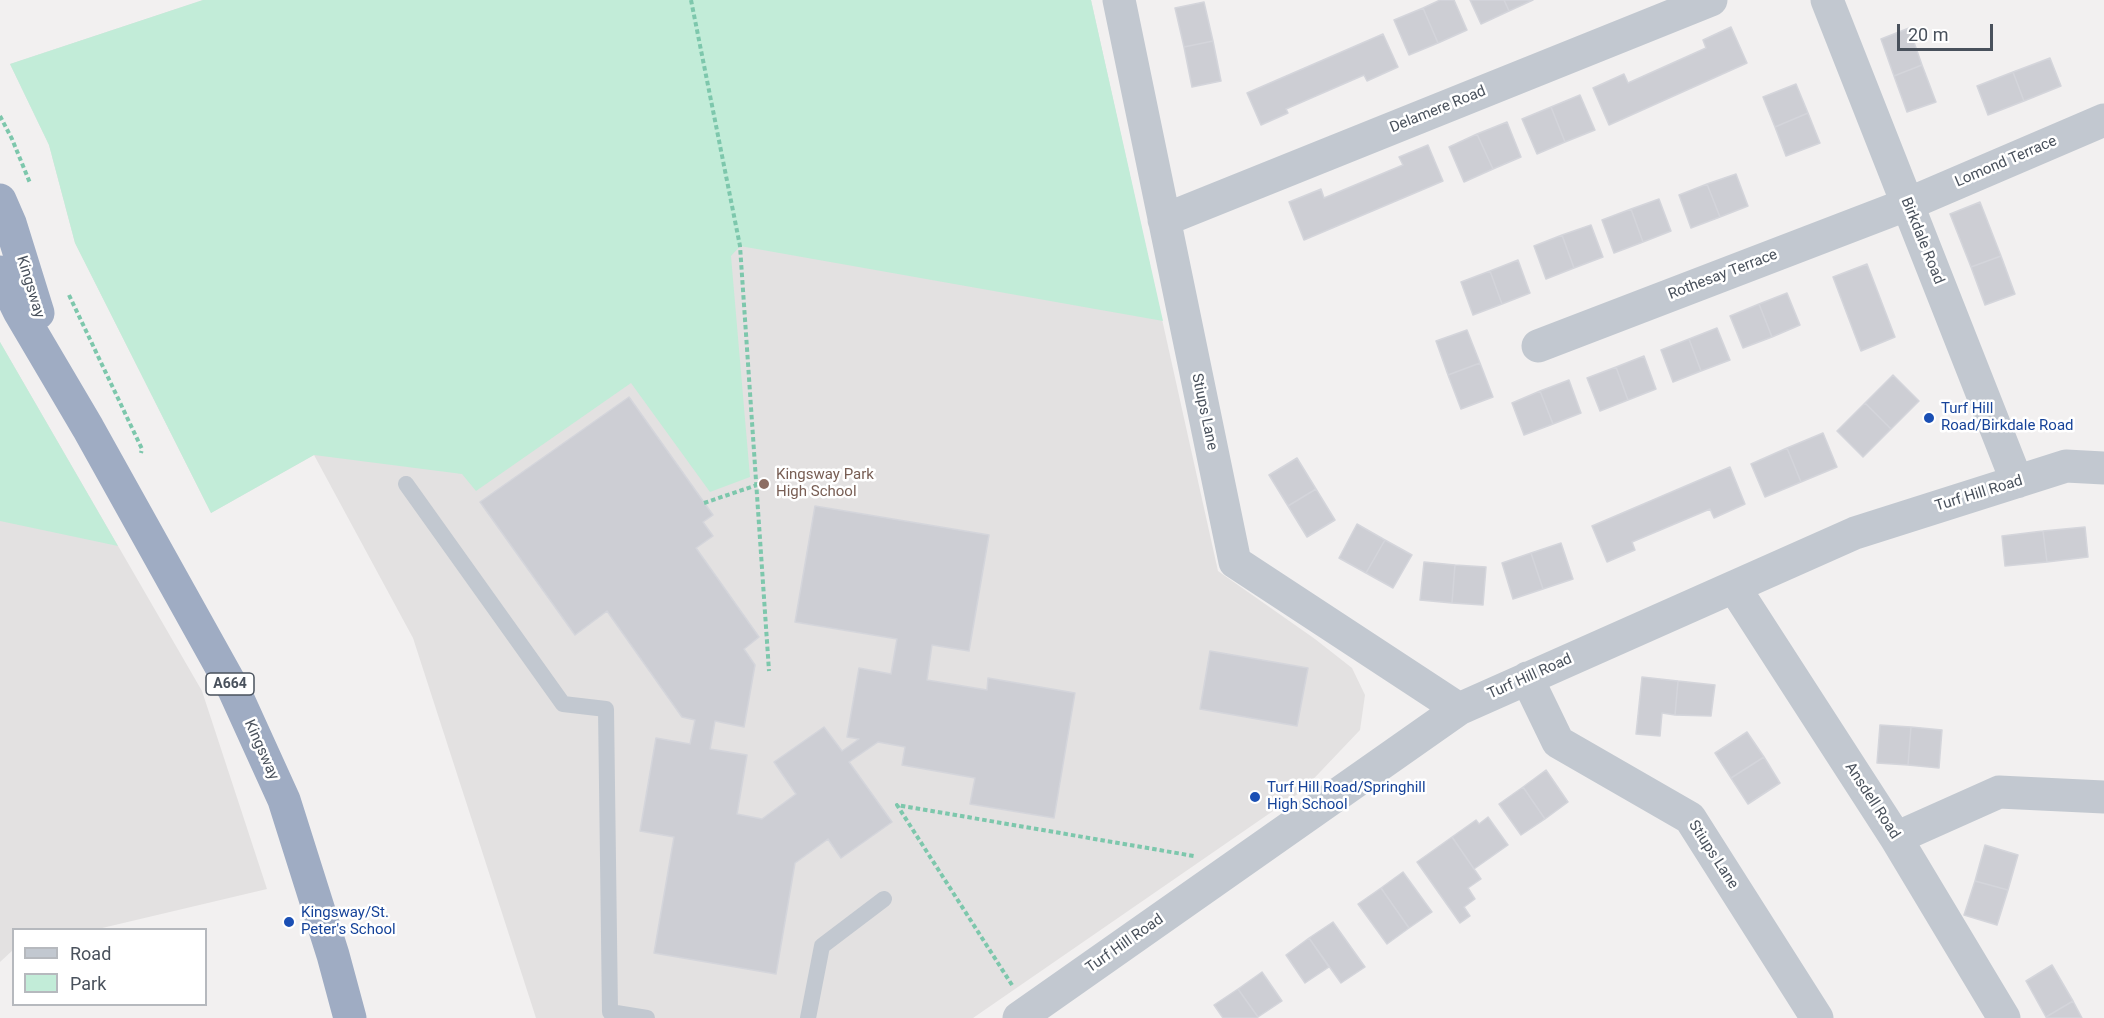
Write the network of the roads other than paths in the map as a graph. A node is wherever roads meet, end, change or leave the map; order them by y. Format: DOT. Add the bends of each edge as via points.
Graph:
graph roads {
  1 [pos="1119,0"];
  2 [pos="1711,0"];
  3 [pos="1827,0"];
  4 [pos="2104,120"];
  5 [pos="0,200"];
  6 [pos="1908,204"];
  7 [pos="1164,220"];
  8 [pos="0,272"];
  9 [pos="1538,346"];
  10 [pos="56,375"];
  11 [pos="2104,468"];
  12 [pos="2017,482"];
  13 [pos="406,484"];
  14 [pos="1734,587"];
  15 [pos="1527,678"];
  16 [pos="1459,709"];
  17 [pos="2104,797"];
  18 [pos="1896,838"];
  19 [pos="884,898"];
  20 [pos="1024,1015"];
  21 [pos="350,1018"];
  22 [pos="647,1018"];
  23 [pos="808,1018"];
  24 [pos="1817,1018"];
  25 [pos="2004,1018"];
  1 -- 7 [label="street, Stiups Lane"];
  2 -- 7 [label="street, Delamere Road"];
  3 -- 6 [label="street, Birkdale Road"];
  4 -- 6 [label="street, Lomond Terrace"];
  5 -- 10 [label="highway, Kingsway / A664"];
  6 -- 9 [label="street, Rothesay Terrace"];
  6 -- 12 [label="street, Birkdale Road"];
  7 -- 16 [label="street, Stiups Lane" via="1235,562"];
  8 -- 10 [label="highway, Kingsway / A664"];
  10 -- 21 [label="highway, Kingsway / A664" via="234,690 284,800"];
  11 -- 12 [label="street, Turf Hill Road" via="2066,466"];
  12 -- 14 [label="street, Turf Hill Road" via="1855,533"];
  13 -- 22 [label="lane" via="563,704 606,709 610,1012"];
  14 -- 15 [label="street, Turf Hill Road"];
  14 -- 18 [label="street, Ansdell Road"];
  15 -- 16 [label="street, Turf Hill Road"];
  15 -- 24 [label="street, Stiups Lane" via="1558,742 1690,818"];
  16 -- 20 [label="street, Turf Hill Road"];
  17 -- 18 [label="street" via="1999,792"];
  18 -- 25 [label="street, Ansdell Road"];
  19 -- 23 [label="lane" via="822,946"];
}
